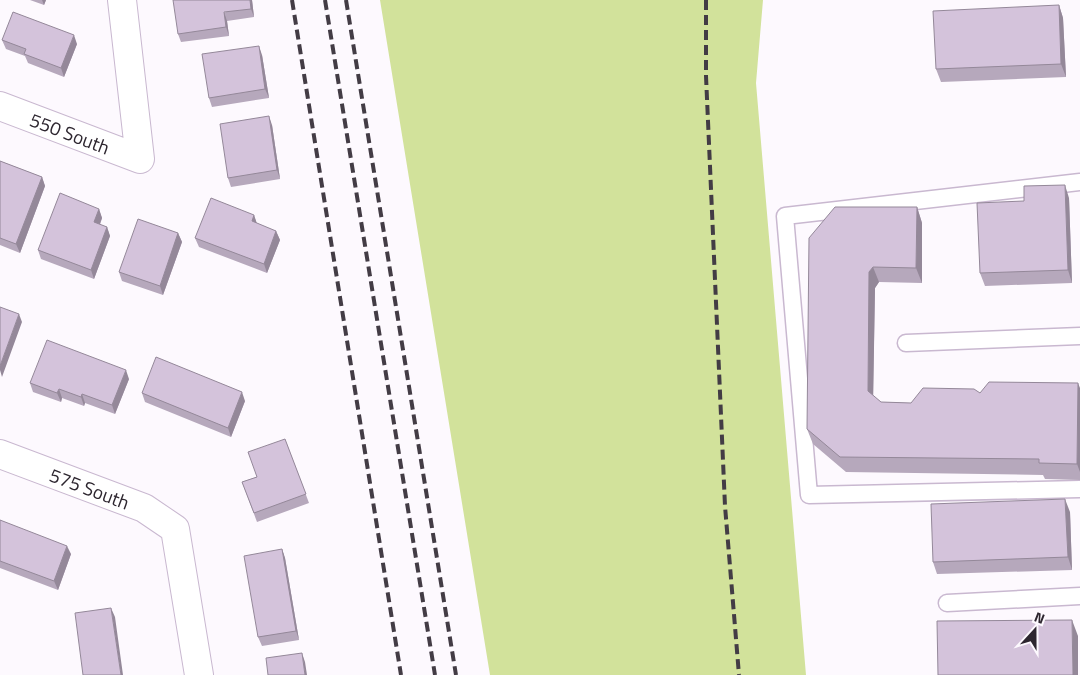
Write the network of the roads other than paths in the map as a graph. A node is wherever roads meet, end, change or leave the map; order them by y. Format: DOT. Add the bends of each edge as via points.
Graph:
graph roads {
  1 [pos="122,0"];
  2 [pos="0,106"];
  3 [pos="1080,182"];
  4 [pos="1080,336"];
  5 [pos="906,343"];
  6 [pos="0,454"];
  7 [pos="1080,490"];
  8 [pos="1080,596"];
  9 [pos="947,603"];
  10 [pos="199,675"];
  1 -- 2 [label="street, 550 South" via="140,159"];
  3 -- 7 [label="lane" via="785,216 809,495"];
  4 -- 5 [label="lane"];
  6 -- 10 [label="street, 575 South" via="144,508 176,529"];
  8 -- 9 [label="lane"];
}
